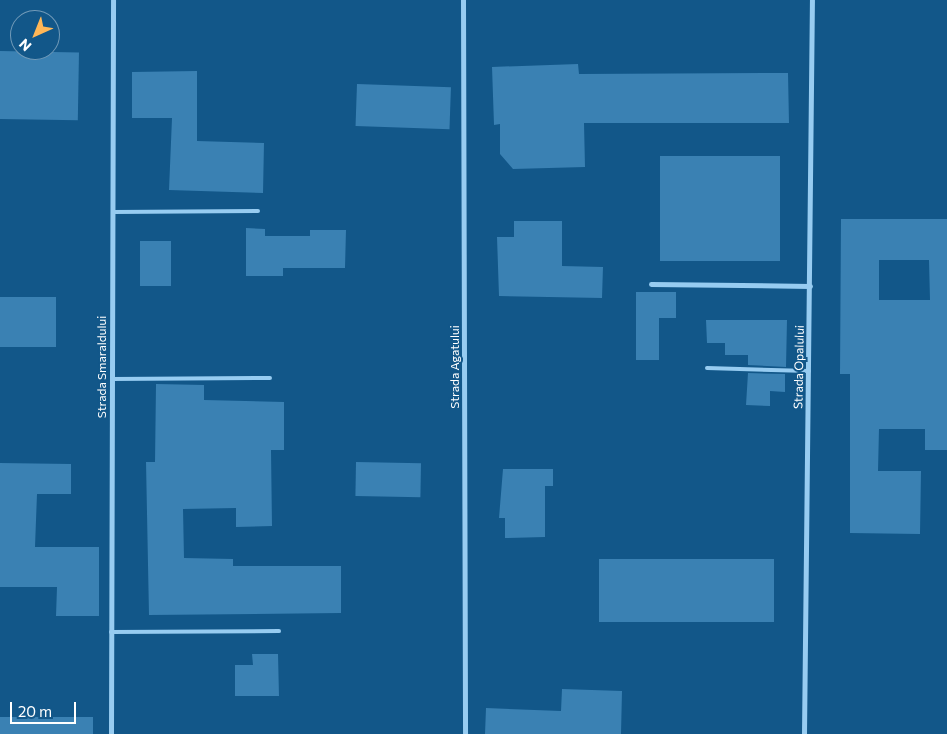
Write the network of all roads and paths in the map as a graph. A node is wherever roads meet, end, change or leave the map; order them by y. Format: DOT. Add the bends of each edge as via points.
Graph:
graph roads {
  1 [pos="113,0"];
  2 [pos="463,0"];
  3 [pos="812,0"];
  4 [pos="258,211"];
  5 [pos="113,212"];
  6 [pos="651,284"];
  7 [pos="810,286"];
  8 [pos="707,368"];
  9 [pos="809,372"];
  10 [pos="270,378"];
  11 [pos="112,379"];
  12 [pos="279,631"];
  13 [pos="111,632"];
  14 [pos="111,734"];
  15 [pos="465,734"];
  16 [pos="804,734"];
  1 -- 5 [label="street, Strada Smaraldului"];
  2 -- 15 [label="street, Strada Agatului"];
  3 -- 7 [label="street, Strada Opalului"];
  4 -- 5 [label="lane"];
  5 -- 11 [label="street, Strada Smaraldului"];
  6 -- 7 [label="street"];
  7 -- 9 [label="street, Strada Opalului"];
  8 -- 9 [label="lane"];
  9 -- 16 [label="street, Strada Opalului"];
  10 -- 11 [label="lane"];
  11 -- 13 [label="street, Strada Smaraldului"];
  12 -- 13 [label="lane"];
  13 -- 14 [label="street, Strada Smaraldului"];
}
